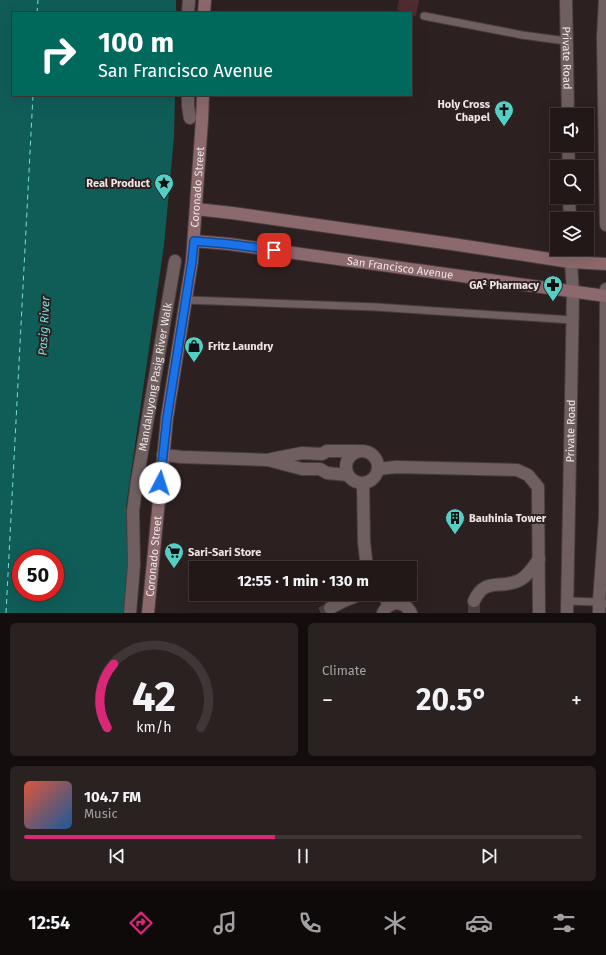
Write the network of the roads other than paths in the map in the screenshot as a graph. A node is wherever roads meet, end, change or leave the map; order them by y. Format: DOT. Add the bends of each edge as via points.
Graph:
graph roads {
  1 [pos="188,0"];
  2 [pos="205,0"];
  3 [pos="566,0"];
  4 [pos="605,0"];
  5 [pos="188,12"];
  6 [pos="204,12"];
  7 [pos="424,16"];
  8 [pos="566,41"];
  9 [pos="188,96"];
  10 [pos="203,96"];
  11 [pos="568,108"];
  12 [pos="190,118"];
  13 [pos="196,209"];
  14 [pos="606,225"];
  15 [pos="194,241"];
  16 [pos="570,256"];
  17 [pos="175,261"];
  18 [pos="570,262"];
  19 [pos="606,264"];
  20 [pos="606,289"];
  21 [pos="573,292"];
  22 [pos="606,296"];
  23 [pos="186,300"];
  24 [pos="572,320"];
  25 [pos="357,451"];
  26 [pos="163,455"];
  27 [pos="268,460"];
  28 [pos="378,469"];
  29 [pos="348,475"];
  30 [pos="363,483"];
  31 [pos="605,518"];
  32 [pos="539,559"];
  33 [pos="366,561"];
  34 [pos="344,601"];
  35 [pos="474,601"];
  36 [pos="601,606"];
  37 [pos="567,607"];
  38 [pos="330,608"];
  39 [pos="386,609"];
  40 [pos="130,613"];
  41 [pos="148,613"];
  42 [pos="411,613"];
  43 [pos="539,613"];
  1 -- 5 [label="street"];
  2 -- 6 [label="main road"];
  3 -- 8 [label="street, Private Road"];
  4 -- 14 [label="street" via="603,37"];
  7 -- 8 [label="lane"];
  8 -- 11 [label="street, Private Road"];
  9 -- 12 [label="street"];
  10 -- 13 [label="main road, Coronado Street"];
  13 -- 15 [label="main road, Coronado Street"];
  13 -- 18 [label="main road"];
  15 -- 21 [label="main road, San Francisco Avenue"];
  15 -- 23 [label="main road, Coronado Street"];
  16 -- 18 [label="street, Private Road"];
  17 -- 40 [label="street, Mandaluyong Pasig River Walk" via="133,511 134,565"];
  18 -- 19 [label="main road"];
  18 -- 21 [label="street, Private Road"];
  20 -- 22 [label="street"];
  21 -- 22 [label="main road, San Francisco Avenue"];
  21 -- 24 [label="street, Private Road"];
  22 -- 31 [label="street"];
  23 -- 24 [label="lane" via="376,307"];
  23 -- 26 [label="main road, Coronado Street"];
  24 -- 37 [label="street, Private Road"];
  25 -- 27 [label="street" via="302,453"];
  25 -- 28 [label="street" via="369,452 374,456"];
  25 -- 29 [label="street" via="346,464"];
  26 -- 27 [label="street"];
  26 -- 41 [label="main road, Coronado Street"];
  27 -- 29 [label="street" via="302,469 320,469 328,473"];
  28 -- 30 [label="street" via="375,476"];
  28 -- 32 [label="street" via="517,470 528,475 538,487"];
  29 -- 30 [label="street" via="356,482"];
  30 -- 33 [label="street"];
  31 -- 36 [label="street"];
  32 -- 35 [label="street" via="520,580 484,587"];
  32 -- 43 [label="street"];
  34 -- 38 [label="street"];
  36 -- 37 [label="lane"];
  39 -- 42 [label="street" via="396,603 407,607"];
}
